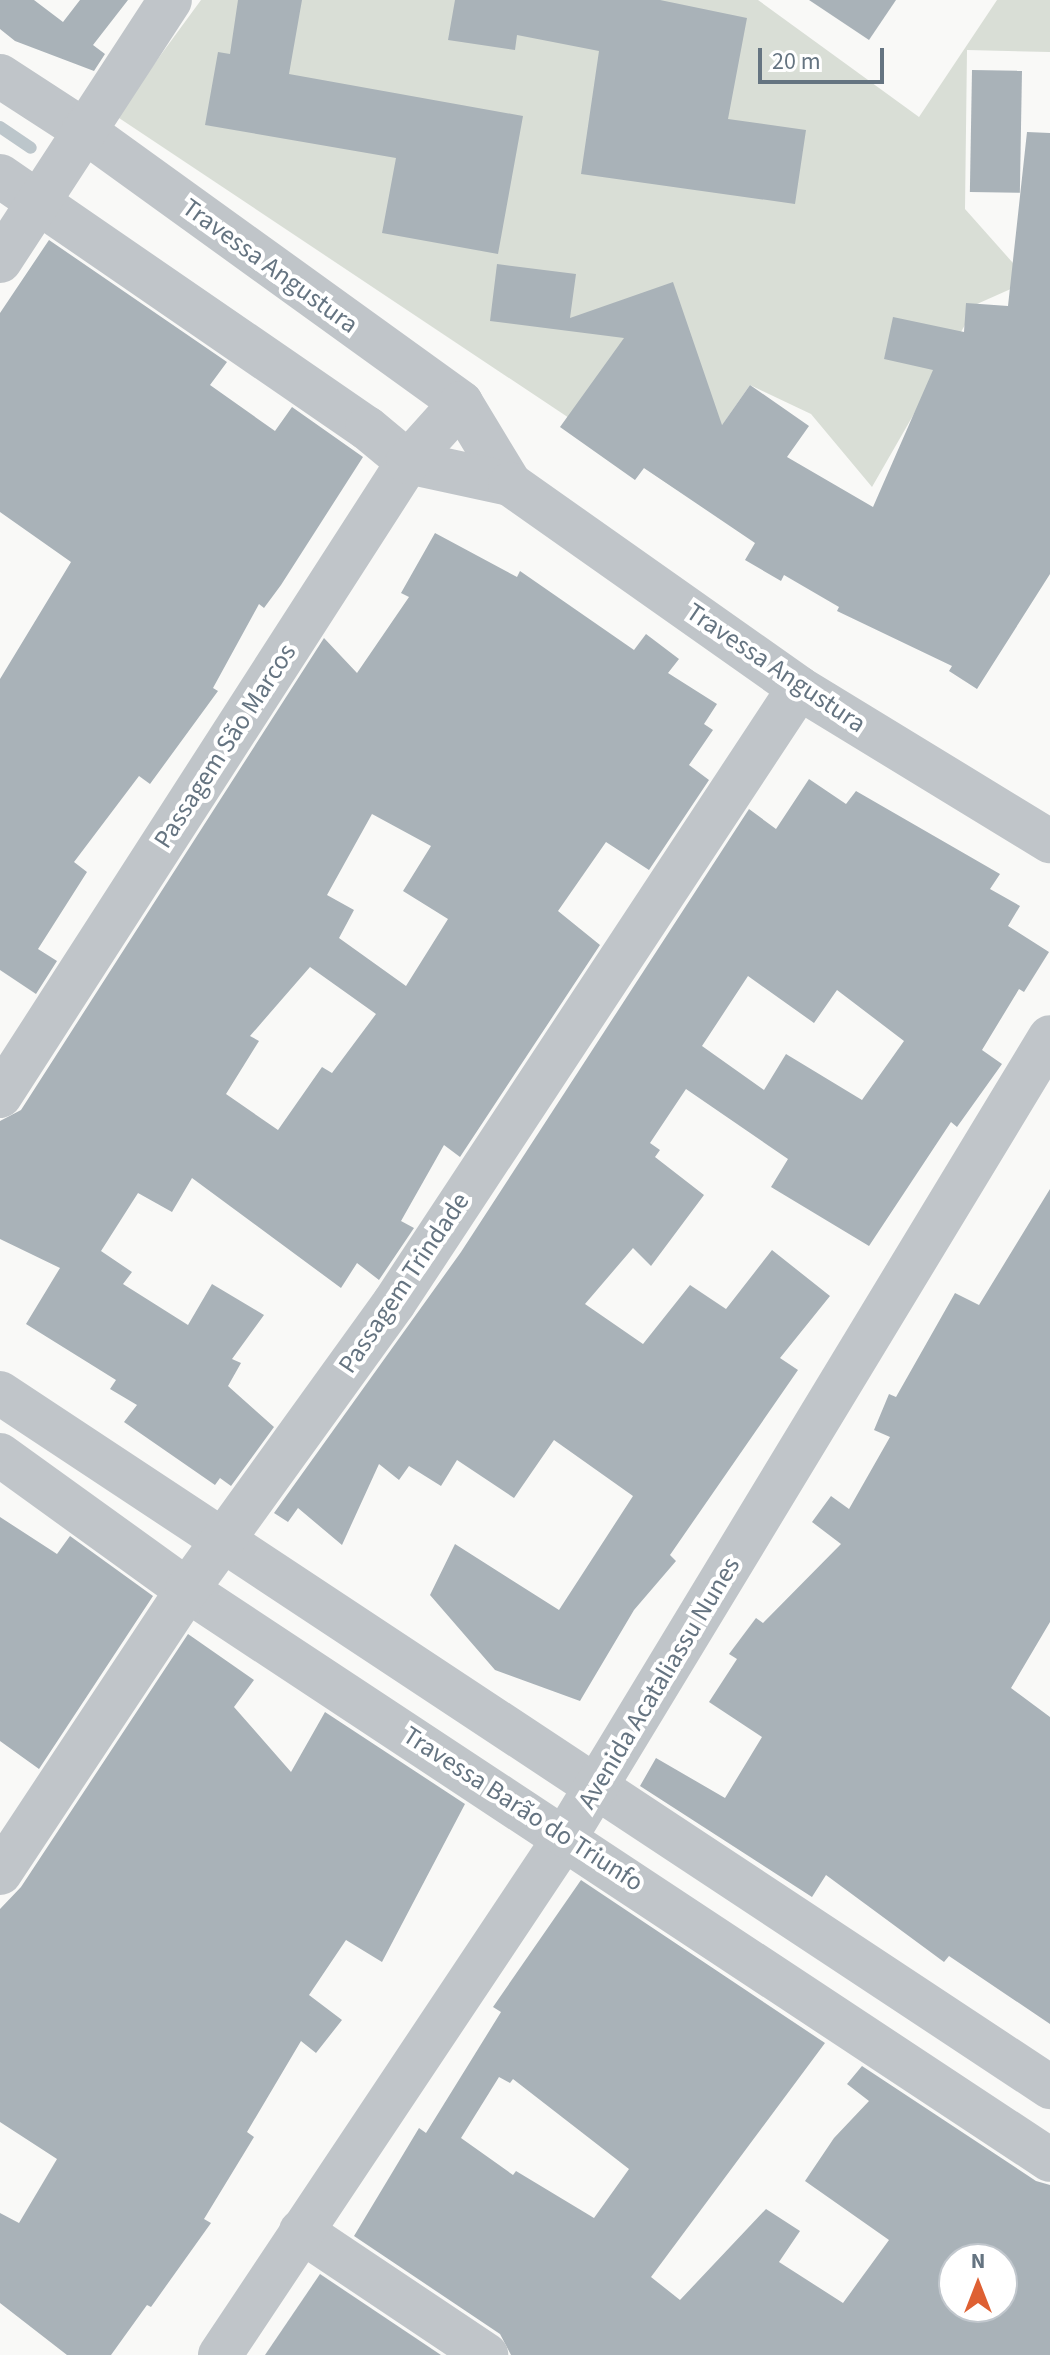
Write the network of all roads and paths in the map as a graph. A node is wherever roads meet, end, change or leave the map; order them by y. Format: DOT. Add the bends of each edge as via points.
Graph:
graph roads {
  1 [pos="170,0"];
  2 [pos="0,76"];
  3 [pos="83,130"];
  4 [pos="0,176"];
  5 [pos="38,202"];
  6 [pos="0,261"];
  7 [pos="461,403"];
  8 [pos="408,462"];
  9 [pos="510,484"];
  10 [pos="799,688"];
  11 [pos="1050,841"];
  12 [pos="1050,1037"];
  13 [pos="0,1096"];
  14 [pos="0,1393"];
  15 [pos="0,1455"];
  16 [pos="224,1541"];
  17 [pos="187,1590"];
  18 [pos="597,1786"];
  19 [pos="566,1836"];
  20 [pos="0,1873"];
  21 [pos="1050,2087"];
  22 [pos="1050,2160"];
  23 [pos="301,2231"];
  24 [pos="220,2355"];
  25 [pos="486,2355"];
  1 -- 3 [label="street"];
  2 -- 3 [label="street, Travessa Angustura"];
  3 -- 5 [label="street"];
  3 -- 7 [label="street, Travessa Angustura"];
  4 -- 5 [label="street, Travessa Angustura"];
  5 -- 6 [label="street"];
  5 -- 8 [label="street, Travessa Angustura" via="367,428"];
  7 -- 8 [label="street, Passagem São Marcos"];
  7 -- 9 [label="street, Travessa Angustura"];
  8 -- 9 [label="street, Travessa Angustura"];
  8 -- 13 [label="street, Passagem São Marcos"];
  9 -- 10 [label="street, Travessa Angustura"];
  10 -- 11 [label="street, Travessa Angustura"];
  10 -- 16 [label="street, Passagem Trindade" via="394,1303"];
  12 -- 18 [label="street, Avenida Acataliassu Nunes"];
  14 -- 16 [label="street"];
  15 -- 17 [label="street, Travessa Barão do Triunfo"];
  16 -- 17 [label="street, Passagem Trindade"];
  16 -- 18 [label="street"];
  17 -- 19 [label="street, Travessa Barão do Triunfo"];
  17 -- 20 [label="street, Passagem Trindade"];
  18 -- 19 [label="street, Avenida Acataliassu Nunes"];
  18 -- 21 [label="street"];
  19 -- 22 [label="street, Travessa Barão do Triunfo"];
  19 -- 23 [label="street, Avenida Acataliassu Nunes"];
  23 -- 24 [label="street, Avenida Acataliassu Nunes"];
  23 -- 25 [label="street"];
}
